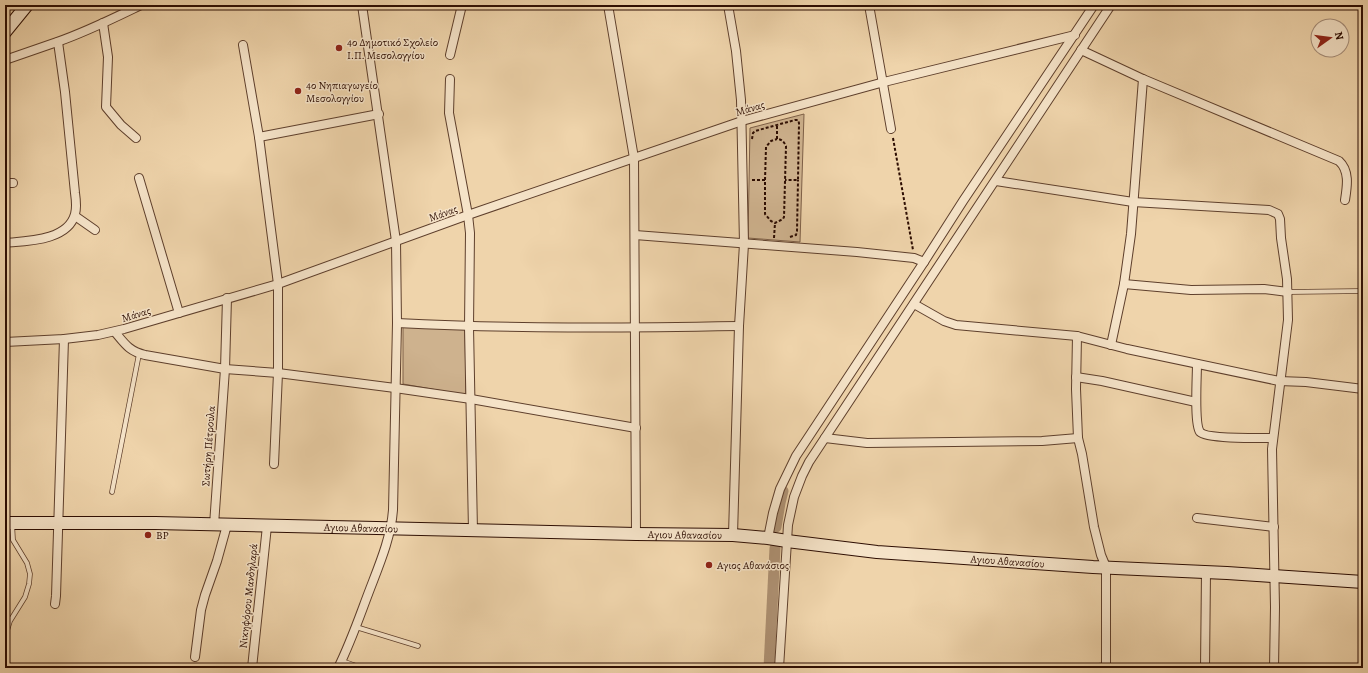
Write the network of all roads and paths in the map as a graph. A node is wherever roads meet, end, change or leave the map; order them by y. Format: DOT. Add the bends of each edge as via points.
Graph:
graph roads {
  1 [pos="27,5"];
  2 [pos="141,5"];
  3 [pos="362,5"];
  4 [pos="462,5"];
  5 [pos="608,5"];
  6 [pos="728,5"];
  7 [pos="869,5"];
  8 [pos="1094,5"];
  9 [pos="1111,5"];
  10 [pos="103,23"];
  11 [pos="5,32"];
  12 [pos="1075,35"];
  13 [pos="58,42"];
  14 [pos="243,45"];
  15 [pos="1081,50"];
  16 [pos="450,55"];
  17 [pos="5,60"];
  18 [pos="450,79"];
  19 [pos="1143,79"];
  20 [pos="884,82"];
  21 [pos="379,114"];
  22 [pos="742,121"];
  23 [pos="777,124"];
  24 [pos="891,129"];
  25 [pos="259,137"];
  26 [pos="136,138"];
  27 [pos="777,139"];
  28 [pos="752,145"];
  29 [pos="634,158"];
  30 [pos="752,173"];
  31 [pos="139,178"];
  32 [pos="743,180"];
  33 [pos="752,180"];
  34 [pos="765,180"];
  35 [pos="785,180"];
  36 [pos="798,180"];
  37 [pos="996,181"];
  38 [pos="1345,200"];
  39 [pos="1133,202"];
  40 [pos="468,215"];
  41 [pos="75,216"];
  42 [pos="775,223"];
  43 [pos="95,230"];
  44 [pos="635,235"];
  45 [pos="768,236"];
  46 [pos="774,236"];
  47 [pos="780,236"];
  48 [pos="787,236"];
  49 [pos="396,241"];
  50 [pos="5,243"];
  51 [pos="744,244"];
  52 [pos="773,246"];
  53 [pos="914,258"];
  54 [pos="924,262"];
  55 [pos="278,284"];
  56 [pos="1124,284"];
  57 [pos="1363,291"];
  58 [pos="1288,292"];
  59 [pos="227,298"];
  60 [pos="914,304"];
  61 [pos="179,312"];
  62 [pos="397,323"];
  63 [pos="739,326"];
  64 [pos="469,327"];
  65 [pos="635,328"];
  66 [pos="115,332"];
  67 [pos="1077,336"];
  68 [pos="64,339"];
  69 [pos="5,342"];
  70 [pos="1111,345"];
  71 [pos="139,354"];
  72 [pos="1197,364"];
  73 [pos="225,370"];
  74 [pos="278,373"];
  75 [pos="1076,377"];
  76 [pos="1280,381"];
  77 [pos="395,388"];
  78 [pos="1363,389"];
  79 [pos="471,399"];
  80 [pos="1196,402"];
  81 [pos="636,428"];
  82 [pos="826,438"];
  83 [pos="1078,438"];
  84 [pos="1273,438"];
  85 [pos="274,464"];
  86 [pos="112,492"];
  87 [pos="1197,518"];
  88 [pos="58,522"];
  89 [pos="8,523"];
  90 [pos="214,525"];
  91 [pos="227,525"];
  92 [pos="267,526"];
  93 [pos="1274,527"];
  94 [pos="391,528"];
  95 [pos="473,531"];
  96 [pos="636,534"];
  97 [pos="733,535"];
  98 [pos="768,538"];
  99 [pos="787,541"];
  100 [pos="1106,567"];
  101 [pos="1206,572"];
  102 [pos="1274,577"];
  103 [pos="1363,582"];
  104 [pos="55,604"];
  105 [pos="356,627"];
  106 [pos="5,637"];
  107 [pos="418,646"];
  108 [pos="195,657"];
  109 [pos="340,664"];
  110 [pos="1106,667"];
  111 [pos="252,668"];
  112 [pos="362,668"];
  113 [pos="779,668"];
  114 [pos="1053,668"];
  115 [pos="1066,668"];
  116 [pos="1076,668"];
  117 [pos="1205,668"];
  118 [pos="1274,668"];
  1 -- 11 [label="main road"];
  2 -- 10 [label="street"];
  3 -- 21 [label="street"];
  4 -- 16 [label="street"];
  5 -- 29 [label="street"];
  6 -- 22 [label="street" via="739,76"];
  7 -- 20 [label="street"];
  8 -- 12 [label="street"];
  9 -- 15 [label="street"];
  10 -- 13 [label="street"];
  10 -- 26 [label="street" via="108,57 106,107"];
  12 -- 20 [label="street, Μάνας"];
  12 -- 54 [label="street"];
  13 -- 17 [label="street"];
  13 -- 41 [label="street" via="74,179"];
  14 -- 25 [label="street"];
  15 -- 19 [label="street"];
  15 -- 37 [label="street"];
  18 -- 40 [label="street" via="449,113"];
  19 -- 38 [label="street" via="1339,161 1344,166 1346,174"];
  19 -- 39 [label="street"];
  20 -- 22 [label="street, Μάνας"];
  20 -- 24 [label="street"];
  21 -- 25 [label="street"];
  21 -- 49 [label="street"];
  22 -- 29 [label="street, Μάνας"];
  22 -- 32 [label="street"];
  23 -- 27 [label="path"];
  23 -- 28 [label="path" via="755,131"];
  23 -- 36 [label="path" via="798,120"];
  24 -- 53 [label="path"];
  25 -- 55 [label="street"];
  27 -- 34 [label="path" via="771,140 766,147"];
  27 -- 35 [label="path" via="786,146"];
  29 -- 40 [label="street, Μάνας"];
  29 -- 44 [label="street"];
  30 -- 33 [label="path"];
  31 -- 61 [label="street"];
  32 -- 33 [label="path"];
  32 -- 51 [label="street"];
  33 -- 34 [label="path"];
  34 -- 42 [label="path" via="765,214"];
  35 -- 36 [label="path"];
  35 -- 42 [label="path" via="784,217"];
  36 -- 48 [label="path" via="797,231 793,237"];
  37 -- 39 [label="street"];
  37 -- 60 [label="street"];
  39 -- 56 [label="street"];
  39 -- 58 [label="street" via="1275,212 1280,219"];
  40 -- 49 [label="street, Μάνας"];
  40 -- 64 [label="street"];
  41 -- 43 [label="street"];
  41 -- 50 [label="street" via="67,228 54,236"];
  42 -- 46 [label="path"];
  44 -- 51 [label="street"];
  44 -- 65 [label="street"];
  45 -- 46 [label="path"];
  46 -- 47 [label="path"];
  46 -- 52 [label="path"];
  49 -- 55 [label="street, Μάνας"];
  49 -- 62 [label="street"];
  51 -- 52 [label="street"];
  51 -- 63 [label="street"];
  52 -- 53 [label="street"];
  53 -- 54 [label="street"];
  54 -- 98 [label="street" via="796,456 780,489"];
  55 -- 59 [label="street, Μάνας"];
  55 -- 74 [label="street"];
  56 -- 58 [label="street" via="1191,290 1264,289"];
  56 -- 70 [label="street"];
  57 -- 58 [label="lane"];
  58 -- 76 [label="street" via="1288,326"];
  59 -- 61 [label="street, Μάνας"];
  59 -- 73 [label="street, Σωτήρη Πέτρουλα"];
  60 -- 67 [label="street" via="956,325"];
  60 -- 82 [label="street"];
  61 -- 66 [label="street, Μάνας"];
  62 -- 64 [label="street"];
  62 -- 77 [label="street"];
  63 -- 65 [label="street"];
  63 -- 97 [label="street"];
  64 -- 65 [label="street"];
  64 -- 79 [label="street"];
  65 -- 81 [label="street"];
  66 -- 68 [label="street, Μάνας"];
  66 -- 71 [label="street" via="129,349"];
  67 -- 70 [label="street"];
  67 -- 75 [label="street"];
  68 -- 69 [label="street, Μάνας"];
  68 -- 88 [label="street"];
  70 -- 72 [label="street"];
  71 -- 73 [label="street"];
  71 -- 86 [label="lane"];
  72 -- 76 [label="street"];
  72 -- 80 [label="street"];
  73 -- 74 [label="street"];
  73 -- 90 [label="street, Σωτήρη Πέτρουλα"];
  74 -- 77 [label="street"];
  74 -- 85 [label="street"];
  75 -- 80 [label="street"];
  75 -- 83 [label="street"];
  76 -- 78 [label="street"];
  76 -- 84 [label="street"];
  77 -- 79 [label="street"];
  77 -- 94 [label="street" via="394,510"];
  79 -- 81 [label="street"];
  79 -- 95 [label="street"];
  80 -- 84 [label="street" via="1199,430 1205,435"];
  81 -- 96 [label="street"];
  82 -- 83 [label="street" via="867,443 1042,441"];
  82 -- 99 [label="street" via="809,462 797,486"];
  83 -- 100 [label="street" via="1094,527"];
  84 -- 93 [label="street" via="1271,468"];
  87 -- 93 [label="street"];
  88 -- 89 [label="main road, Αγιου Αθανασίου"];
  88 -- 90 [label="main road, Αγιου Αθανασίου"];
  88 -- 104 [label="street"];
  89 -- 106 [label="lane" via="13,540 27,563 30,574 25,597 10,621"];
  90 -- 91 [label="main road, Αγιου Αθανασίου"];
  91 -- 92 [label="main road, Αγιου Αθανασίου"];
  91 -- 108 [label="street" via="201,610"];
  92 -- 94 [label="main road, Αγιου Αθανασίου"];
  92 -- 111 [label="street, Νικηφόρου Μανδηλαρά"];
  93 -- 102 [label="street"];
  94 -- 95 [label="main road, Αγιου Αθανασίου"];
  94 -- 105 [label="street"];
  95 -- 96 [label="main road, Αγιου Αθανασίου"];
  96 -- 97 [label="main road, Αγιου Αθανασίου"];
  97 -- 98 [label="main road, Αγιου Αθανασίου"];
  98 -- 99 [label="main road, Αγιου Αθανασίου"];
  99 -- 100 [label="main road, Αγιου Αθανασίου" via="877,552"];
  99 -- 113 [label="street"];
  100 -- 101 [label="main road, Αγιου Αθανασίου"];
  100 -- 110 [label="street"];
  101 -- 102 [label="main road, Αγιου Αθανασίου"];
  101 -- 117 [label="street"];
  102 -- 103 [label="main road, Αγιου Αθανασίου"];
  102 -- 118 [label="street"];
  105 -- 107 [label="lane"];
  105 -- 109 [label="street"];
  109 -- 112 [label="lane"];
  110 -- 116 [label="lane"];
  114 -- 115 [label="lane"];
}
